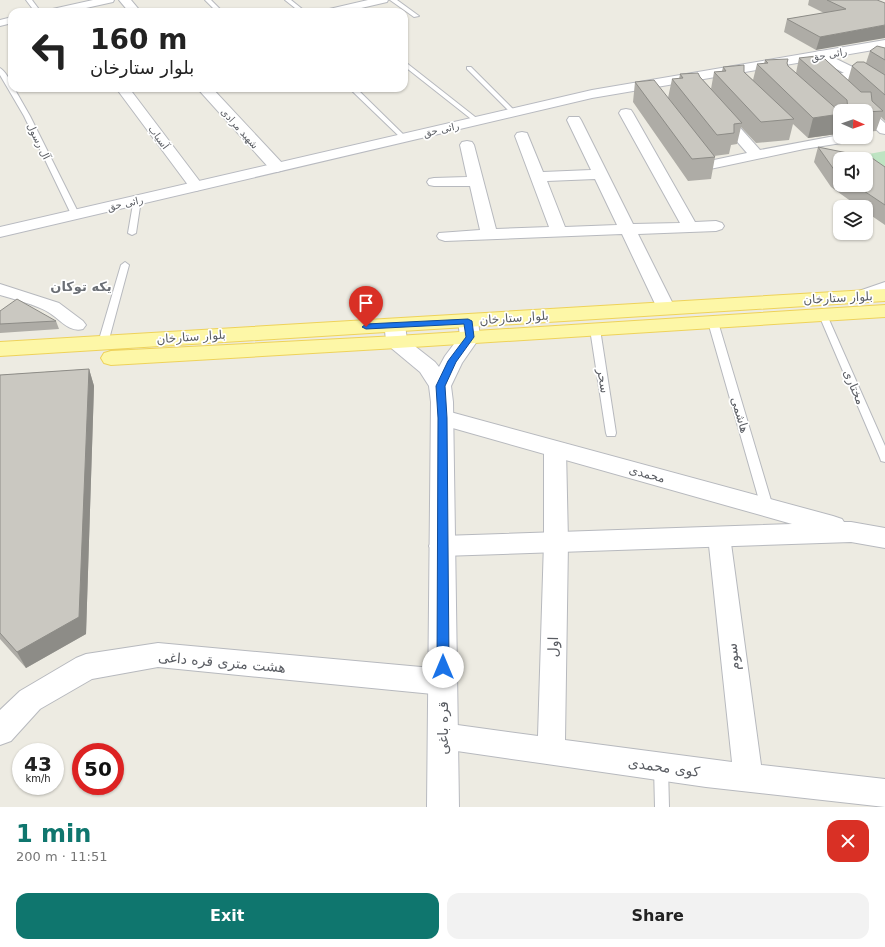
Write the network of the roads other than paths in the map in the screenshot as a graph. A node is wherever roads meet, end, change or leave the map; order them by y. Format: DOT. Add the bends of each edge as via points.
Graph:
graph roads {
  1 [pos="109,0"];
  2 [pos="124,0"];
  3 [pos="208,0"];
  4 [pos="288,0"];
  5 [pos="393,0"];
  6 [pos="374,1"];
  7 [pos="71,8"];
  8 [pos="131,8"];
  9 [pos="216,8"];
  10 [pos="298,8"];
  11 [pos="345,8"];
  12 [pos="404,8"];
  13 [pos="408,10"];
  14 [pos="416,16"];
  15 [pos="885,44"];
  16 [pos="820,55"];
  17 [pos="408,66"];
  18 [pos="469,68"];
  19 [pos="0,70"];
  20 [pos="861,76"];
  21 [pos="8,84"];
  22 [pos="885,84"];
  23 [pos="885,91"];
  24 [pos="13,92"];
  25 [pos="125,92"];
  26 [pos="208,92"];
  27 [pos="356,92"];
  28 [pos="712,104"];
  29 [pos="856,104"];
  30 [pos="513,112"];
  31 [pos="626,113"];
  32 [pos="477,120"];
  33 [pos="574,120"];
  34 [pos="873,122"];
  35 [pos="881,132"];
  36 [pos="687,135"];
  37 [pos="793,135"];
  38 [pos="522,136"];
  39 [pos="404,138"];
  40 [pos="833,140"];
  41 [pos="467,145"];
  42 [pos="804,145"];
  43 [pos="757,155"];
  44 [pos="276,167"];
  45 [pos="601,174"];
  46 [pos="538,177"];
  47 [pos="475,181"];
  48 [pos="434,182"];
  49 [pos="196,186"];
  50 [pos="137,200"];
  51 [pos="75,214"];
  52 [pos="716,226"];
  53 [pos="690,227"];
  54 [pos="628,230"];
  55 [pos="0,232"];
  56 [pos="559,232"];
  57 [pos="132,234"];
  58 [pos="489,234"];
  59 [pos="445,236"];
  60 [pos="124,265"];
  61 [pos="885,286"];
  62 [pos="0,289"];
  63 [pos="862,296"];
  64 [pos="885,307"];
  65 [pos="666,308"];
  66 [pos="823,315"];
  67 [pos="713,322"];
  68 [pos="78,324"];
  69 [pos="469,329"];
  70 [pos="595,329"];
  71 [pos="396,333"];
  72 [pos="104,343"];
  73 [pos="0,349"];
  74 [pos="0,364"];
  75 [pos="440,386"];
  76 [pos="443,418"];
  77 [pos="612,433"];
  78 [pos="556,449"];
  79 [pos="885,458"];
  80 [pos="767,507"];
  81 [pos="851,532"];
  82 [pos="719,536"];
  83 [pos="885,538"];
  84 [pos="556,542"];
  85 [pos="442,546"];
  86 [pos="443,682"];
  87 [pos="0,731"];
  88 [pos="443,736"];
  89 [pos="551,751"];
  90 [pos="661,767"];
  91 [pos="748,778"];
  92 [pos="885,793"];
  93 [pos="858,798"];
  94 [pos="443,807"];
  95 [pos="662,807"];
  1 -- 7 [label="street"];
  2 -- 8 [label="main road"];
  3 -- 9 [label="lane"];
  4 -- 10 [label="lane"];
  5 -- 12 [label="lane"];
  6 -- 11 [label="street"];
  13 -- 14 [label="lane"];
  15 -- 16 [label="main road, راثی حق"];
  16 -- 20 [label="street"];
  16 -- 30 [label="main road, راثی حق" via="592,94"];
  17 -- 32 [label="lane"];
  18 -- 30 [label="lane"];
  19 -- 21 [label="lane, آل رسول"];
  20 -- 22 [label="street"];
  20 -- 23 [label="street"];
  20 -- 29 [label="street" via="826,77"];
  24 -- 51 [label="lane, آل رسول"];
  25 -- 49 [label="street, آسیاب"];
  26 -- 44 [label="main road, شهید مرادی"];
  27 -- 39 [label="lane"];
  28 -- 43 [label="street"];
  30 -- 32 [label="main road, راثی حق"];
  31 -- 53 [label="street"];
  32 -- 39 [label="main road, راثی حق"];
  33 -- 45 [label="street"];
  34 -- 35 [label="street"];
  36 -- 43 [label="street" via="710,165"];
  37 -- 42 [label="street"];
  38 -- 46 [label="street"];
  39 -- 44 [label="main road, راثی حق"];
  40 -- 42 [label="street"];
  41 -- 47 [label="street"];
  42 -- 43 [label="street"];
  44 -- 49 [label="main road, راثی حق"];
  45 -- 46 [label="street"];
  45 -- 54 [label="street"];
  46 -- 56 [label="street"];
  47 -- 48 [label="street"];
  47 -- 58 [label="street"];
  49 -- 50 [label="main road, راثی حق"];
  50 -- 51 [label="main road, راثی حق"];
  50 -- 57 [label="lane"];
  51 -- 55 [label="main road, راثی حق"];
  52 -- 53 [label="street"];
  53 -- 54 [label="street"];
  54 -- 56 [label="street"];
  54 -- 65 [label="street"];
  56 -- 58 [label="street"];
  58 -- 59 [label="street"];
  60 -- 72 [label="lane"];
  61 -- 63 [label="street"];
  62 -- 68 [label="street" via="53,307"];
  63 -- 64 [label="main road, بلوار ستارخان"];
  63 -- 65 [label="main road, بلوار ستارخان"];
  64 -- 66 [label="main road, بلوار ستارخان"];
  65 -- 69 [label="main road, بلوار ستارخان"];
  66 -- 67 [label="main road, بلوار ستارخان"];
  66 -- 79 [label="lane, مختاری"];
  67 -- 70 [label="main road, بلوار ستارخان"];
  67 -- 80 [label="lane, هاشمی"];
  69 -- 70 [label="main road, بلوار ستارخان"];
  69 -- 71 [label="main road, بلوار ستارخان"];
  69 -- 75 [label="main road"];
  70 -- 77 [label="lane, سحر"];
  71 -- 72 [label="main road, بلوار ستارخان"];
  71 -- 74 [label="main road, بلوار ستارخان"];
  71 -- 75 [label="main road, قره باغی" via="428,367"];
  72 -- 73 [label="main road, بلوار ستارخان"];
  75 -- 76 [label="main road, قره باغی"];
  76 -- 78 [label="main road, محمدی"];
  76 -- 85 [label="main road, قره باغی"];
  78 -- 80 [label="main road, محمدی"];
  78 -- 84 [label="street, اول"];
  80 -- 81 [label="main road, محمدی"];
  81 -- 82 [label="main road, محمدی"];
  81 -- 83 [label="main road, محمدی"];
  82 -- 84 [label="main road, محمدی"];
  82 -- 91 [label="street, سوم"];
  84 -- 85 [label="main road, محمدی"];
  84 -- 89 [label="street, اول"];
  85 -- 86 [label="main road, قره باغی"];
  86 -- 87 [label="main road, هشت متری قره داغی" via="158,655 86,667 30,700"];
  86 -- 88 [label="main road, قره باغی"];
  88 -- 89 [label="street, کوی محمدی"];
  88 -- 94 [label="main road, قره باغی"];
  89 -- 90 [label="street, کوی محمدی"];
  90 -- 91 [label="street, کوی محمدی"];
  90 -- 95 [label="lane"];
  91 -- 93 [label="street, کوی محمدی"];
  92 -- 93 [label="street, کوی محمدی"];
}
